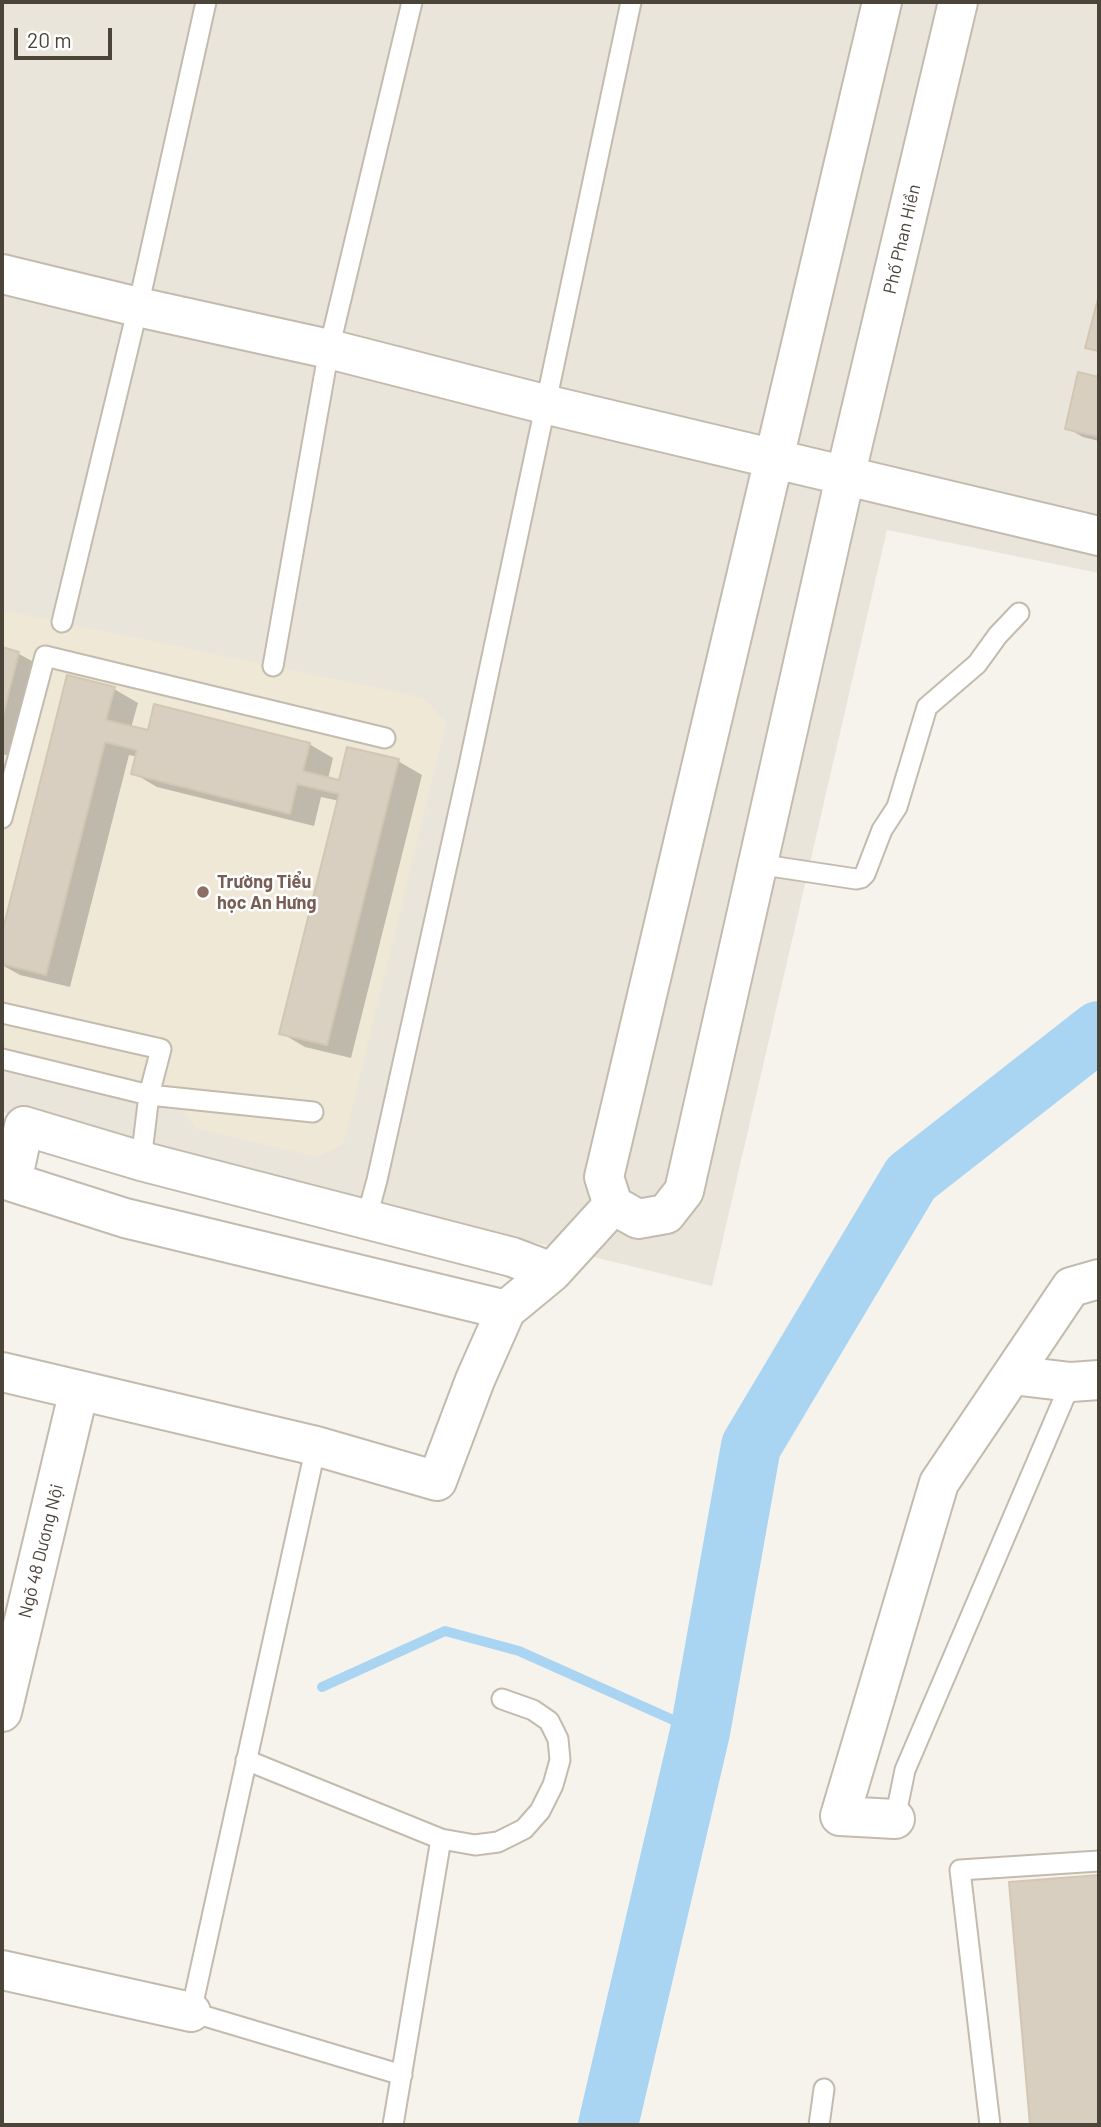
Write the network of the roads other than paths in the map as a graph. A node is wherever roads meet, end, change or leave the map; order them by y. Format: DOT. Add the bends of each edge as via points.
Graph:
graph roads {
  1 [pos="206,2"];
  2 [pos="412,2"];
  3 [pos="631,2"];
  4 [pos="882,2"];
  5 [pos="958,2"];
  6 [pos="2,274"];
  7 [pos="138,307"];
  8 [pos="329,349"];
  9 [pos="544,404"];
  10 [pos="773,460"];
  11 [pos="845,477"];
  12 [pos="1099,536"];
  13 [pos="1019,613"];
  14 [pos="62,622"];
  15 [pos="273,666"];
  16 [pos="385,738"];
  17 [pos="2,818"];
  18 [pos="757,864"];
  19 [pos="2,1013"];
  20 [pos="2,1059"];
  21 [pos="149,1095"];
  22 [pos="313,1112"];
  23 [pos="141,1161"];
  24 [pos="7,1186"];
  25 [pos="613,1205"];
  26 [pos="366,1220"];
  27 [pos="552,1272"];
  28 [pos="1099,1279"];
  29 [pos="506,1310"];
  30 [pos="2,1372"];
  31 [pos="1012,1375"];
  32 [pos="1085,1381"];
  33 [pos="79,1390"];
  34 [pos="316,1446"];
  35 [pos="502,1699"];
  36 [pos="2,1712"];
  37 [pos="246,1760"];
  38 [pos="895,1819"];
  39 [pos="441,1839"];
  40 [pos="1099,1861"];
  41 [pos="2,1970"];
  42 [pos="191,2012"];
  43 [pos="402,2075"];
  44 [pos="824,2089"];
  45 [pos="393,2125"];
  46 [pos="819,2125"];
  47 [pos="990,2125"];
  1 -- 7 [label="lane"];
  2 -- 8 [label="lane"];
  3 -- 9 [label="lane"];
  4 -- 10 [label="street"];
  5 -- 11 [label="street, Phố Phan Hiền"];
  6 -- 7 [label="street"];
  7 -- 8 [label="street"];
  7 -- 14 [label="lane"];
  8 -- 9 [label="street"];
  8 -- 15 [label="lane"];
  9 -- 10 [label="street"];
  9 -- 26 [label="lane" via="465,784"];
  10 -- 11 [label="street"];
  10 -- 25 [label="street" via="604,1177"];
  11 -- 12 [label="street"];
  11 -- 18 [label="street, Phố Phan Hiền"];
  13 -- 18 [label="lane" via="977,664 927,707 897,807 881,830 861,878"];
  16 -- 17 [label="lane" via="45,656"];
  18 -- 25 [label="street, Phố Phan Hiền" via="684,1191 666,1214 638,1219"];
  19 -- 21 [label="lane" via="161,1049"];
  20 -- 21 [label="lane"];
  21 -- 22 [label="lane"];
  21 -- 23 [label="lane"];
  23 -- 24 [label="street" via="24,1126"];
  23 -- 26 [label="street"];
  24 -- 29 [label="street"];
  25 -- 27 [label="street"];
  26 -- 27 [label="street" via="512,1257"];
  27 -- 29 [label="street"];
  28 -- 31 [label="street" via="1072,1287"];
  29 -- 34 [label="street" via="437,1480"];
  30 -- 33 [label="street"];
  31 -- 32 [label="street"];
  31 -- 38 [label="street" via="940,1483 840,1816"];
  32 -- 38 [label="lane" via="905,1770"];
  33 -- 34 [label="street"];
  33 -- 36 [label="street, Ngõ 48 Dương Nội"];
  34 -- 37 [label="lane"];
  35 -- 39 [label="lane" via="549,1721 558,1739 560,1760 553,1786 524,1829 498,1842 475,1845"];
  37 -- 39 [label="lane"];
  37 -- 42 [label="lane"];
  39 -- 43 [label="lane"];
  40 -- 47 [label="lane" via="960,1870"];
  41 -- 42 [label="street"];
  42 -- 43 [label="lane"];
  43 -- 45 [label="lane"];
  44 -- 46 [label="lane"];
}
